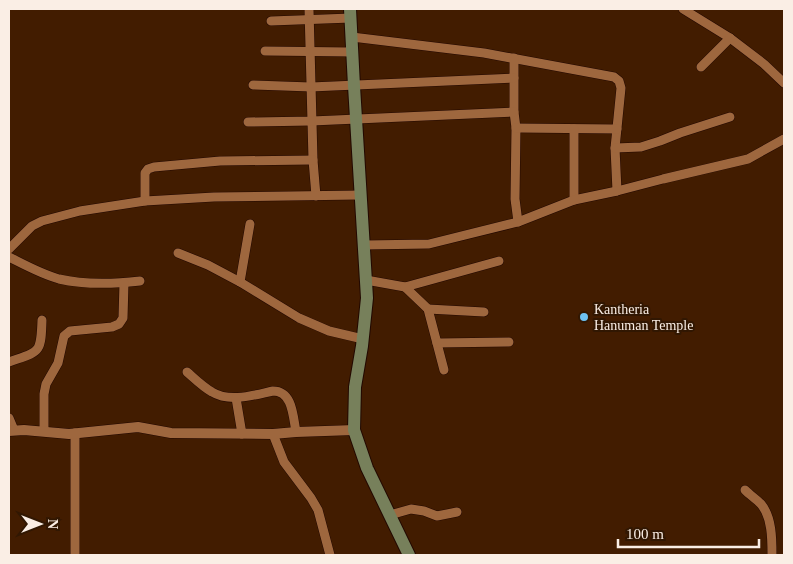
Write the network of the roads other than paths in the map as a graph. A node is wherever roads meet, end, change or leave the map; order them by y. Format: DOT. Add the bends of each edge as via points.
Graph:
graph roads {
  1 [pos="309,9"];
  2 [pos="683,9"];
  3 [pos="699,9"];
  4 [pos="351,14"];
  5 [pos="691,15"];
  6 [pos="310,19"];
  7 [pos="271,21"];
  8 [pos="352,37"];
  9 [pos="730,38"];
  10 [pos="265,51"];
  11 [pos="310,52"];
  12 [pos="352,52"];
  13 [pos="514,58"];
  14 [pos="701,67"];
  15 [pos="514,78"];
  16 [pos="784,83"];
  17 [pos="252,85"];
  18 [pos="354,86"];
  19 [pos="311,87"];
  20 [pos="514,112"];
  21 [pos="730,117"];
  22 [pos="356,118"];
  23 [pos="312,120"];
  24 [pos="248,122"];
  25 [pos="516,128"];
  26 [pos="574,129"];
  27 [pos="616,129"];
  28 [pos="784,139"];
  29 [pos="615,148"];
  30 [pos="313,160"];
  31 [pos="617,191"];
  32 [pos="360,195"];
  33 [pos="316,196"];
  34 [pos="574,200"];
  35 [pos="145,201"];
  36 [pos="518,222"];
  37 [pos="250,224"];
  38 [pos="364,245"];
  39 [pos="9,249"];
  40 [pos="178,253"];
  41 [pos="9,257"];
  42 [pos="499,261"];
  43 [pos="366,280"];
  44 [pos="140,281"];
  45 [pos="240,282"];
  46 [pos="124,283"];
  47 [pos="405,286"];
  48 [pos="428,308"];
  49 [pos="484,312"];
  50 [pos="42,320"];
  51 [pos="362,339"];
  52 [pos="509,342"];
  53 [pos="437,343"];
  54 [pos="9,362"];
  55 [pos="444,370"];
  56 [pos="187,372"];
  57 [pos="236,398"];
  58 [pos="9,418"];
  59 [pos="11,430"];
  60 [pos="354,430"];
  61 [pos="44,432"];
  62 [pos="296,432"];
  63 [pos="75,433"];
  64 [pos="242,434"];
  65 [pos="273,434"];
  66 [pos="745,490"];
  67 [pos="457,512"];
  68 [pos="390,514"];
  69 [pos="75,555"];
  70 [pos="330,555"];
  71 [pos="409,555"];
  72 [pos="772,555"];
  1 -- 6 [label="street"];
  2 -- 5 [label="street"];
  3 -- 5 [label="street"];
  4 -- 6 [label="street"];
  4 -- 8 [label="main road"];
  5 -- 9 [label="street"];
  6 -- 7 [label="street"];
  6 -- 11 [label="street"];
  8 -- 12 [label="main road"];
  8 -- 13 [label="street"];
  9 -- 14 [label="street"];
  9 -- 16 [label="street"];
  10 -- 11 [label="street"];
  11 -- 12 [label="street"];
  11 -- 19 [label="street"];
  12 -- 18 [label="main road"];
  13 -- 15 [label="street"];
  13 -- 27 [label="street" via="614,77 621,88"];
  15 -- 18 [label="street"];
  15 -- 20 [label="street"];
  17 -- 19 [label="street"];
  18 -- 19 [label="street"];
  18 -- 22 [label="main road"];
  19 -- 23 [label="street"];
  20 -- 22 [label="street"];
  20 -- 25 [label="street"];
  21 -- 29 [label="street" via="660,141"];
  22 -- 23 [label="street"];
  22 -- 32 [label="main road"];
  23 -- 24 [label="street"];
  23 -- 30 [label="street"];
  25 -- 26 [label="street"];
  25 -- 36 [label="street" via="515,199"];
  26 -- 27 [label="street"];
  26 -- 34 [label="street"];
  27 -- 29 [label="street"];
  28 -- 31 [label="street" via="748,159"];
  29 -- 31 [label="street"];
  30 -- 33 [label="street"];
  30 -- 35 [label="street" via="220,161 154,167 145,173"];
  31 -- 34 [label="street"];
  32 -- 33 [label="street"];
  32 -- 38 [label="main road"];
  33 -- 35 [label="street"];
  34 -- 36 [label="street"];
  35 -- 39 [label="street" via="80,211 42,221 32,226"];
  36 -- 38 [label="street" via="429,244"];
  37 -- 45 [label="street"];
  38 -- 43 [label="main road"];
  40 -- 45 [label="street"];
  41 -- 46 [label="street" via="58,278"];
  42 -- 47 [label="street"];
  43 -- 47 [label="street"];
  43 -- 51 [label="main road"];
  44 -- 46 [label="street"];
  45 -- 51 [label="street" via="299,318 329,331"];
  46 -- 61 [label="street" via="123,318 119,324 70,331 64,336 58,363 46,384"];
  47 -- 48 [label="street"];
  48 -- 49 [label="street"];
  48 -- 53 [label="street"];
  50 -- 54 [label="street" via="38,349"];
  51 -- 60 [label="main road" via="355,387"];
  52 -- 53 [label="street"];
  53 -- 55 [label="street"];
  56 -- 57 [label="street" via="212,392"];
  57 -- 62 [label="street" via="279,391 284,393 290,401"];
  57 -- 64 [label="street"];
  58 -- 59 [label="street"];
  59 -- 61 [label="street"];
  60 -- 62 [label="street"];
  60 -- 68 [label="main road" via="367,468"];
  61 -- 63 [label="street"];
  62 -- 65 [label="street"];
  63 -- 64 [label="street" via="138,428 171,433"];
  63 -- 69 [label="street"];
  64 -- 65 [label="street"];
  65 -- 70 [label="street" via="284,462 318,510"];
  66 -- 72 [label="street" via="767,514"];
  67 -- 68 [label="street" via="438,516 410,509"];
  68 -- 71 [label="main road"];
}
